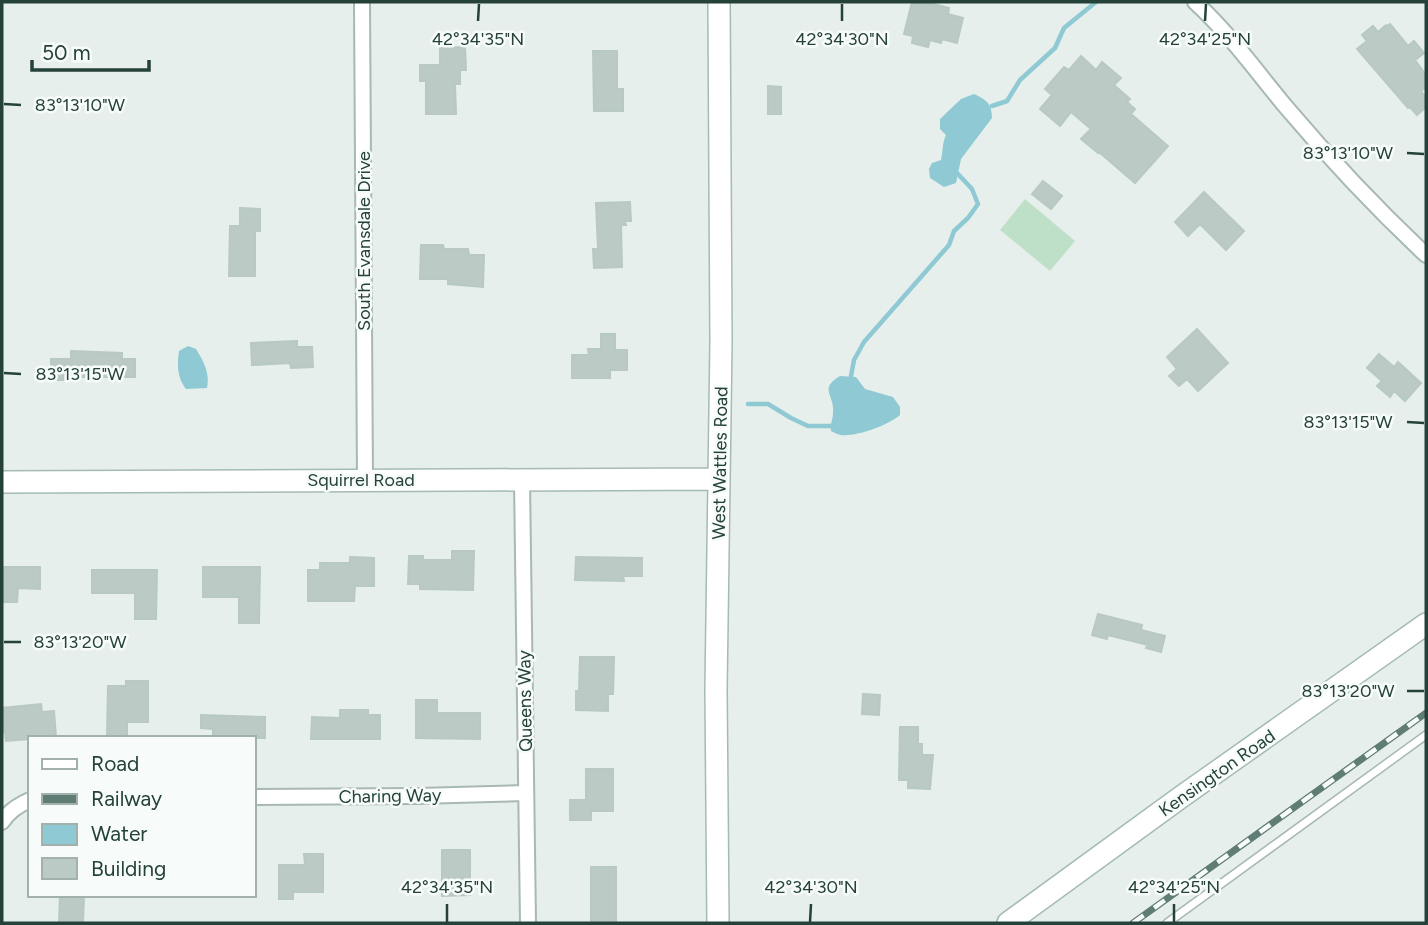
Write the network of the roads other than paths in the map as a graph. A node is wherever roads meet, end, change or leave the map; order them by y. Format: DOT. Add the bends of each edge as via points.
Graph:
graph roads {
  1 [pos="362,2"];
  2 [pos="719,2"];
  3 [pos="1195,2"];
  4 [pos="1426,255"];
  5 [pos="719,479"];
  6 [pos="365,480"];
  7 [pos="522,480"];
  8 [pos="2,482"];
  9 [pos="1426,624"];
  10 [pos="1426,735"];
  11 [pos="526,793"];
  12 [pos="256,797"];
  13 [pos="28,801"];
  14 [pos="2,822"];
  15 [pos="528,923"];
  16 [pos="718,923"];
  17 [pos="1008,923"];
  18 [pos="1167,923"];
  1 -- 6 [label="street, South Evansdale Drive"];
  2 -- 5 [label="street, West Wattles Road"];
  3 -- 4 [label="street" via="1336,163"];
  5 -- 7 [label="street, Squirrel Road"];
  5 -- 16 [label="street, West Wattles Road"];
  6 -- 7 [label="street, Squirrel Road"];
  6 -- 8 [label="street, Squirrel Road"];
  7 -- 11 [label="street, Queens Way"];
  9 -- 17 [label="street, Kensington Road"];
  10 -- 18 [label="lane"];
  11 -- 12 [label="street, Charing Way"];
  11 -- 15 [label="street, Queens Way"];
  13 -- 14 [label="street"];
}
